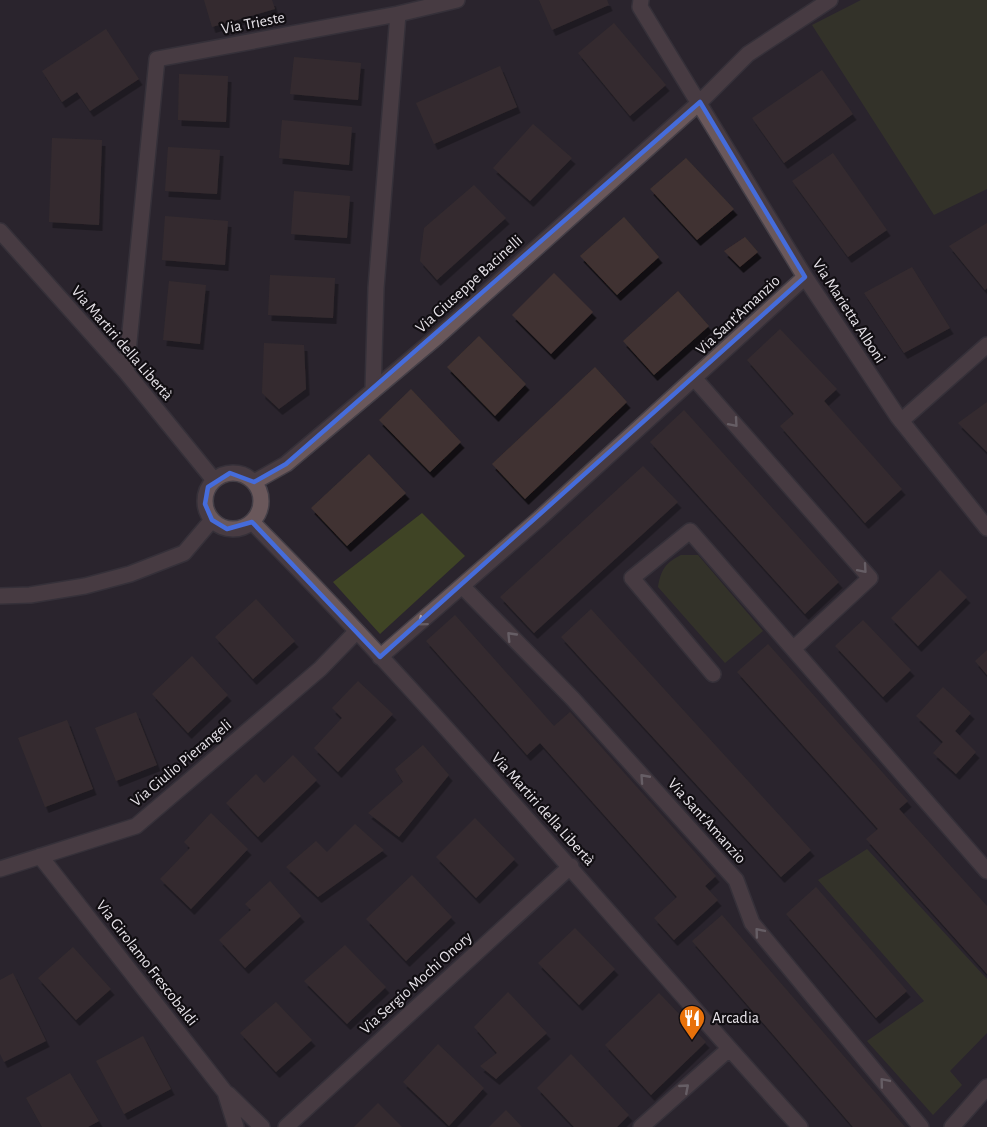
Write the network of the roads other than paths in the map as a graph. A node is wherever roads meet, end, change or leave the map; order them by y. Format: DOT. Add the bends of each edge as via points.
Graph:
graph roads {
  1 [pos="457,0"];
  2 [pos="641,0"];
  3 [pos="830,0"];
  4 [pos="398,14"];
  5 [pos="700,102"];
  6 [pos="0,231"];
  7 [pos="805,277"];
  8 [pos="987,345"];
  9 [pos="126,372"];
  10 [pos="695,379"];
  11 [pos="373,391"];
  12 [pos="901,421"];
  13 [pos="214,480"];
  14 [pos="254,482"];
  15 [pos="212,520"];
  16 [pos="252,522"];
  17 [pos="987,528"];
  18 [pos="463,587"];
  19 [pos="0,596"];
  20 [pos="356,632"];
  21 [pos="793,649"];
  22 [pos="380,657"];
  23 [pos="713,674"];
  24 [pos="40,856"];
  25 [pos="571,866"];
  26 [pos="0,869"];
  27 [pos="987,871"];
  28 [pos="729,1049"];
  29 [pos="987,1086"];
  30 [pos="225,1092"];
  31 [pos="236,1127"];
  32 [pos="262,1127"];
  33 [pos="286,1127"];
  34 [pos="641,1127"];
  35 [pos="800,1127"];
  36 [pos="921,1127"];
  37 [pos="952,1127"];
  1 -- 4 [label="street"];
  2 -- 5 [label="street, Via Marietta Alboni" via="640,7"];
  3 -- 5 [label="street, Via Giuseppe Bacinelli" via="748,54"];
  4 -- 9 [label="street, Via Trieste" via="158,59"];
  4 -- 11 [label="street" via="377,276"];
  5 -- 7 [label="street, Via Marietta Alboni"];
  5 -- 11 [label="street, Via Giuseppe Bacinelli"];
  6 -- 9 [label="street, Via Martiri della Libertà"];
  7 -- 10 [label="street, Via Sant'Amanzio"];
  7 -- 12 [label="street, Via Marietta Alboni"];
  8 -- 12 [label="street"];
  9 -- 13 [label="street, Via Martiri della Libertà"];
  10 -- 18 [label="street, Via Sant'Amanzio"];
  10 -- 21 [label="street, Via Sant'Amanzio, one-way" via="870,578"];
  11 -- 14 [label="street, Via Giuseppe Bacinelli" via="286,464"];
  12 -- 17 [label="street, Via Marietta Alboni"];
  13 -- 14 [label="street" via="230,473"];
  13 -- 15 [label="street" via="206,495 207,513"];
  14 -- 16 [label="street" via="261,507"];
  15 -- 16 [label="street" via="227,529"];
  15 -- 19 [label="street" via="184,553 130,574 85,586"];
  16 -- 20 [label="street, Via Martiri della Libertà"];
  18 -- 22 [label="street, Via Sant'Amanzio, one-way"];
  36 -- 18 [label="street, Via Sant'Amanzio, one-way" via="752,923 736,880 572,698"];
  20 -- 22 [label="street, Via Martiri della Libertà"];
  20 -- 24 [label="street, Via Giulio Pierangeli" via="320,669 136,826"];
  21 -- 23 [label="street" via="690,531 632,578"];
  21 -- 27 [label="street"];
  22 -- 25 [label="street, Via Martiri della Libertà"];
  24 -- 26 [label="street, Via Giulio Pierangeli"];
  24 -- 30 [label="street, Via Girolamo Frescobaldi"];
  25 -- 28 [label="street, Via Martiri della Libertà"];
  25 -- 33 [label="street, Via Sergio Mochi Onory"];
  34 -- 28 [label="street, one-way"];
  28 -- 35 [label="street, Via Martiri della Libertà"];
  29 -- 37 [label="street"];
  30 -- 31 [label="street, Via Girolamo Frescobaldi"];
  30 -- 32 [label="street, Via Girolamo Frescobaldi"];
}
